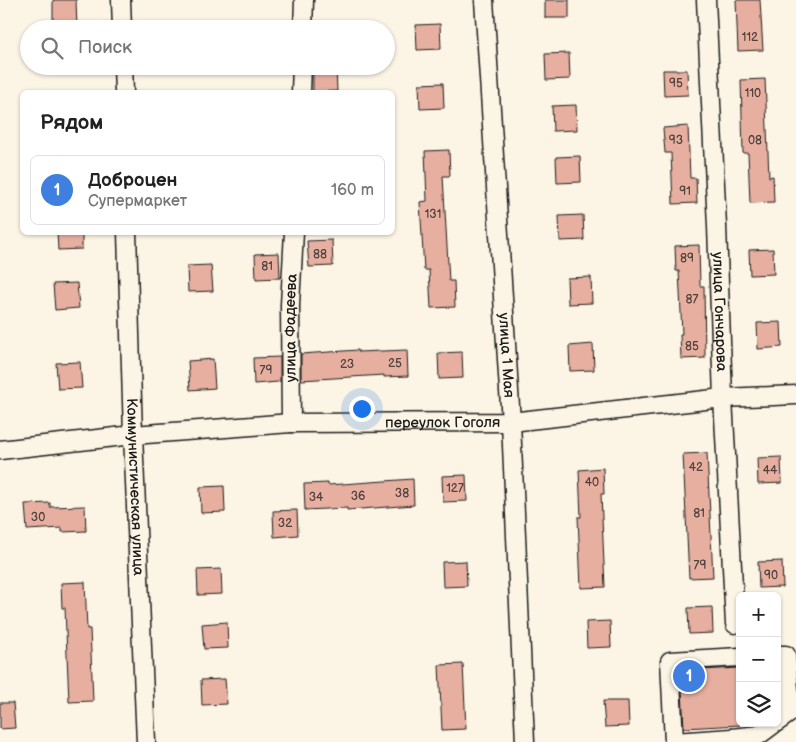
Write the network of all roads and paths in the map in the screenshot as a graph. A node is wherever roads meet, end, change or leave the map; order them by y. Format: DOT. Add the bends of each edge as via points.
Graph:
graph roads {
  1 [pos="121,0"];
  2 [pos="304,0"];
  3 [pos="484,0"];
  4 [pos="706,0"];
  5 [pos="122,20"];
  6 [pos="303,20"];
  7 [pos="123,75"];
  8 [pos="302,75"];
  9 [pos="124,90"];
  10 [pos="301,90"];
  11 [pos="128,235"];
  12 [pos="294,235"];
  13 [pos="796,395"];
  14 [pos="722,398"];
  15 [pos="511,422"];
  16 [pos="291,423"];
  17 [pos="133,435"];
  18 [pos="0,450"];
  19 [pos="735,624"];
  20 [pos="781,655"];
  21 [pos="736,657"];
  22 [pos="792,688"];
  23 [pos="781,719"];
  24 [pos="769,727"];
  25 [pos="732,740"];
  26 [pos="146,742"];
  27 [pos="525,742"];
  28 [pos="674,742"];
  1 -- 5 [label="street"];
  2 -- 6 [label="street"];
  3 -- 15 [label="street, улица 1 Мая"];
  4 -- 14 [label="street, улица Гончарова"];
  7 -- 9 [label="street"];
  8 -- 10 [label="street"];
  11 -- 17 [label="street, Коммунистическая улица"];
  12 -- 16 [label="street, улица Фадеева" via="290,305"];
  13 -- 14 [label="street, переулок Гоголя"];
  14 -- 15 [label="street, переулок Гоголя"];
  14 -- 19 [label="street, улица Гончарова"];
  15 -- 16 [label="street, переулок Гоголя"];
  15 -- 27 [label="street, улица 1 Мая"];
  16 -- 17 [label="street, переулок Гоголя"];
  17 -- 18 [label="street, переулок Гоголя"];
  17 -- 26 [label="street, Коммунистическая улица"];
  20 -- 22 [label="street" via="786,655"];
  21 -- 28 [label="street" via="670,661"];
  22 -- 23 [label="street" via="791,712"];
  24 -- 25 [label="street" via="759,735"];
  25 -- 28 [label="street"];
}
